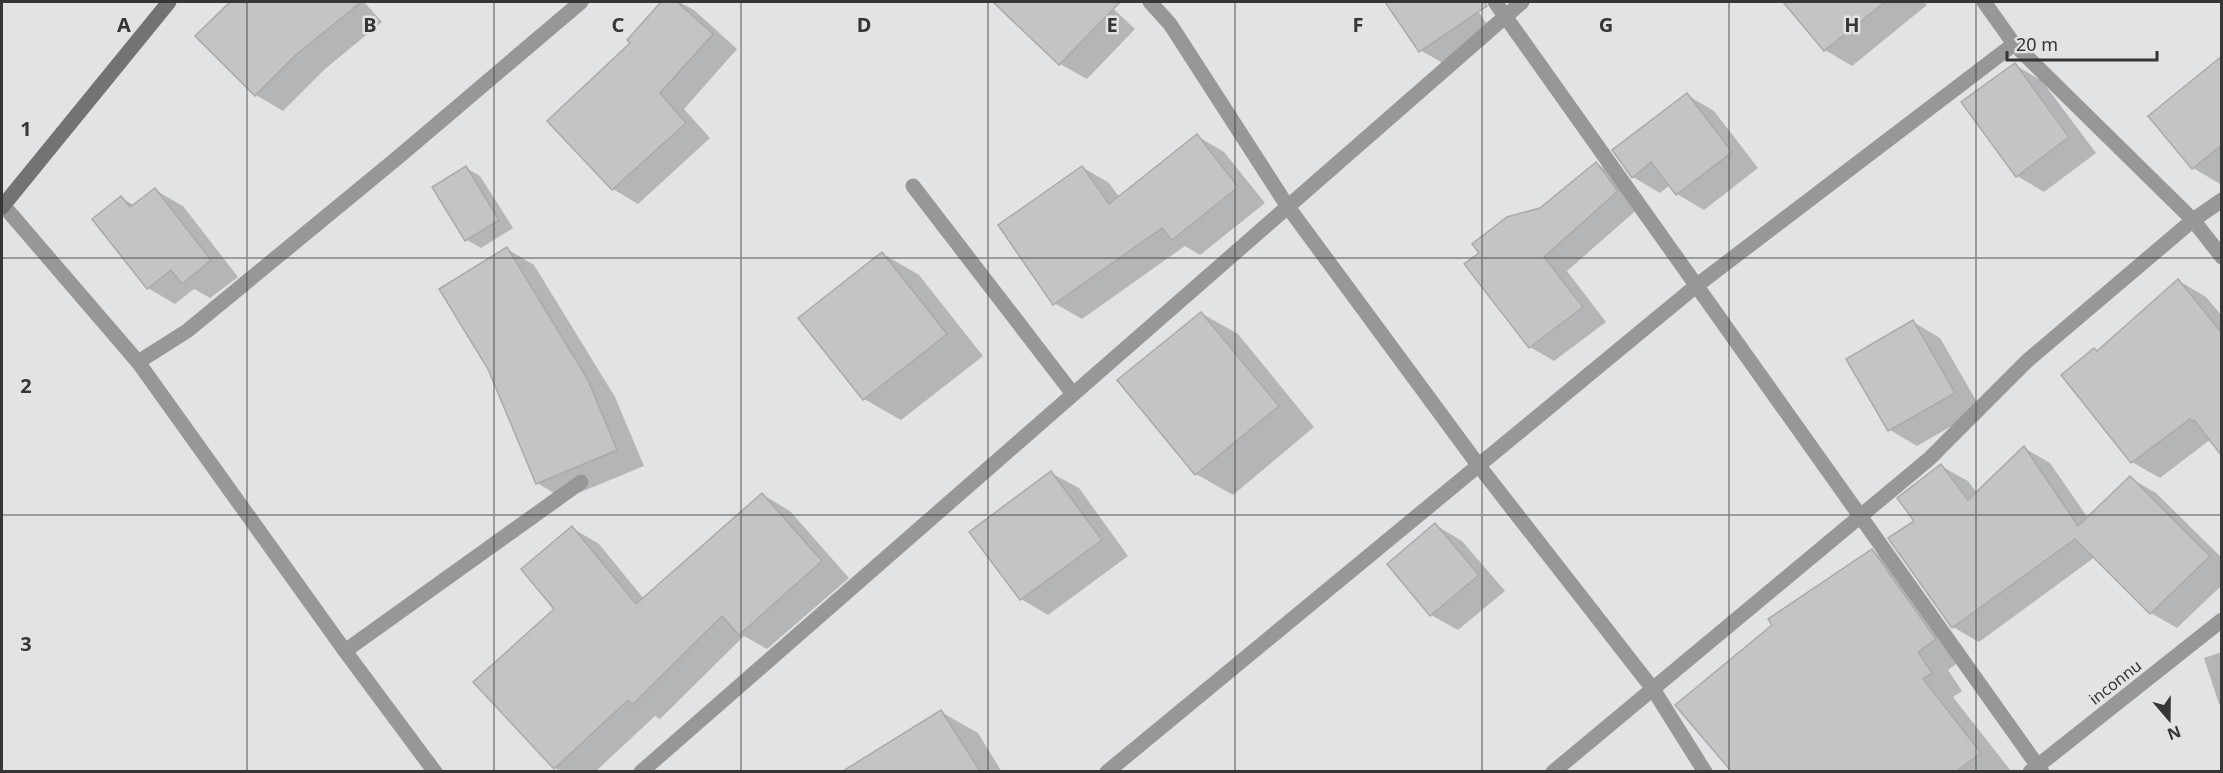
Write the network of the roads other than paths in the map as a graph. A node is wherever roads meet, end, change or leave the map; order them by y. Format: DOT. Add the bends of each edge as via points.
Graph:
graph roads {
  1 [pos="170,2"];
  2 [pos="581,2"];
  3 [pos="1150,2"];
  4 [pos="1495,2"];
  5 [pos="1522,2"];
  6 [pos="1984,2"];
  7 [pos="1505,16"];
  8 [pos="2014,44"];
  9 [pos="913,186"];
  10 [pos="2222,200"];
  11 [pos="2,206"];
  12 [pos="1288,207"];
  13 [pos="2193,220"];
  14 [pos="2222,257"];
  15 [pos="1696,286"];
  16 [pos="138,362"];
  17 [pos="1073,394"];
  18 [pos="1479,466"];
  19 [pos="581,482"];
  20 [pos="1860,516"];
  21 [pos="2222,620"];
  22 [pos="345,651"];
  23 [pos="1653,689"];
  24 [pos="2036,769"];
  25 [pos="435,771"];
  26 [pos="641,771"];
  27 [pos="1107,771"];
  28 [pos="1553,771"];
  29 [pos="1705,771"];
  1 -- 11 [label="main road"];
  2 -- 16 [label="street" via="187,331"];
  3 -- 12 [label="street" via="1170,24"];
  4 -- 7 [label="street"];
  5 -- 7 [label="street"];
  6 -- 8 [label="street"];
  7 -- 12 [label="street"];
  7 -- 15 [label="street"];
  8 -- 13 [label="street"];
  8 -- 15 [label="street"];
  9 -- 17 [label="street"];
  10 -- 13 [label="street"];
  11 -- 16 [label="street"];
  12 -- 17 [label="street"];
  12 -- 18 [label="street"];
  13 -- 14 [label="street"];
  13 -- 20 [label="street" via="2027,361 1929,459"];
  15 -- 18 [label="street"];
  15 -- 20 [label="street"];
  16 -- 22 [label="street"];
  17 -- 26 [label="street"];
  18 -- 23 [label="street"];
  18 -- 27 [label="street"];
  19 -- 22 [label="street"];
  20 -- 23 [label="street"];
  20 -- 24 [label="street"];
  21 -- 24 [label="street, inconnu"];
  22 -- 25 [label="street"];
  23 -- 28 [label="street"];
  23 -- 29 [label="street"];
}
